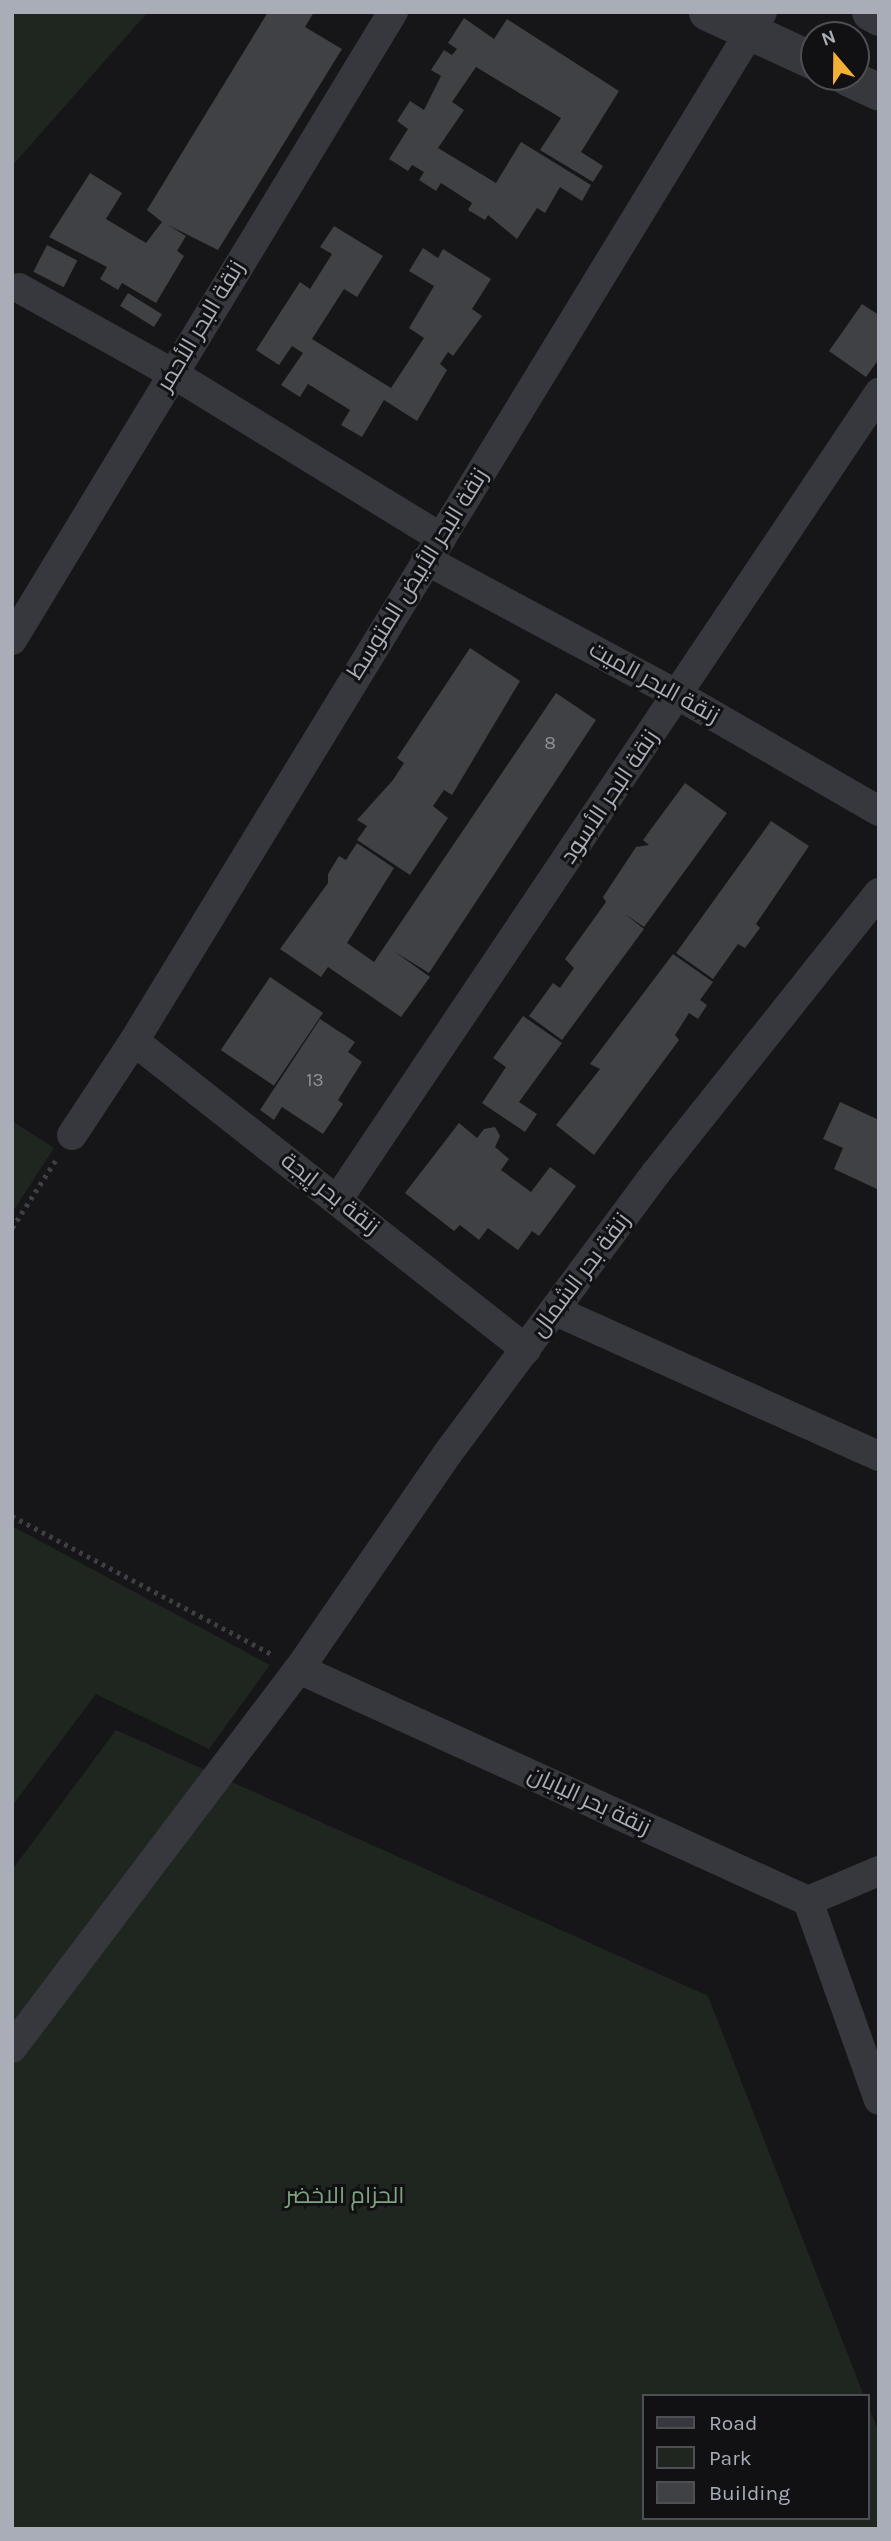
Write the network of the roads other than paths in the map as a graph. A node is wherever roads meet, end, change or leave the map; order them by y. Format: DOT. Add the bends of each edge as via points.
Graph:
graph roads {
  1 [pos="393,12"];
  2 [pos="707,12"];
  3 [pos="870,12"];
  4 [pos="879,17"];
  5 [pos="756,22"];
  6 [pos="800,52"];
  7 [pos="19,288"];
  8 [pos="172,373"];
  9 [pos="879,393"];
  10 [pos="433,549"];
  11 [pos="16,628"];
  12 [pos="678,695"];
  13 [pos="879,811"];
  14 [pos="879,893"];
  15 [pos="134,1041"];
  16 [pos="72,1135"];
  17 [pos="338,1199"];
  18 [pos="556,1311"];
  19 [pos="526,1349"];
  20 [pos="879,1456"];
  21 [pos="299,1669"];
  22 [pos="879,1871"];
  23 [pos="808,1901"];
  24 [pos="12,2048"];
  25 [pos="879,2101"];
  1 -- 8 [label="street, زنقة البحر الأحمر"];
  2 -- 5 [label="street"];
  3 -- 4 [label="street"];
  5 -- 6 [label="street"];
  5 -- 10 [label="street, زنقة البحر الأبيض المتوسط"];
  7 -- 8 [label="street, زنقة البحر الميت"];
  8 -- 10 [label="street, زنقة البحر الميت"];
  8 -- 11 [label="street, زنقة البحر الأحمر"];
  9 -- 12 [label="street, زنقة البحر الأسود"];
  10 -- 12 [label="street, زنقة البحر الميت"];
  10 -- 15 [label="street, زنقة البحر الأبيض المتوسط"];
  12 -- 13 [label="street, زنقة البحر الميت"];
  12 -- 17 [label="street, زنقة البحر الأسود"];
  14 -- 18 [label="street, زنقة بحر الشمال" via="656,1173"];
  15 -- 16 [label="street, زنقة البحر الأبيض المتوسط"];
  15 -- 17 [label="street, زنقة بحر إيجة"];
  17 -- 19 [label="street, زنقة بحر إيجة"];
  18 -- 19 [label="street, زنقة بحر الشمال"];
  18 -- 20 [label="street"];
  19 -- 21 [label="street, زنقة بحر الشمال" via="350,1589"];
  21 -- 23 [label="street, زنقة بحر اليابان"];
  21 -- 24 [label="street, زنقة بحر الشمال"];
  22 -- 23 [label="street"];
  23 -- 25 [label="street"];
}
